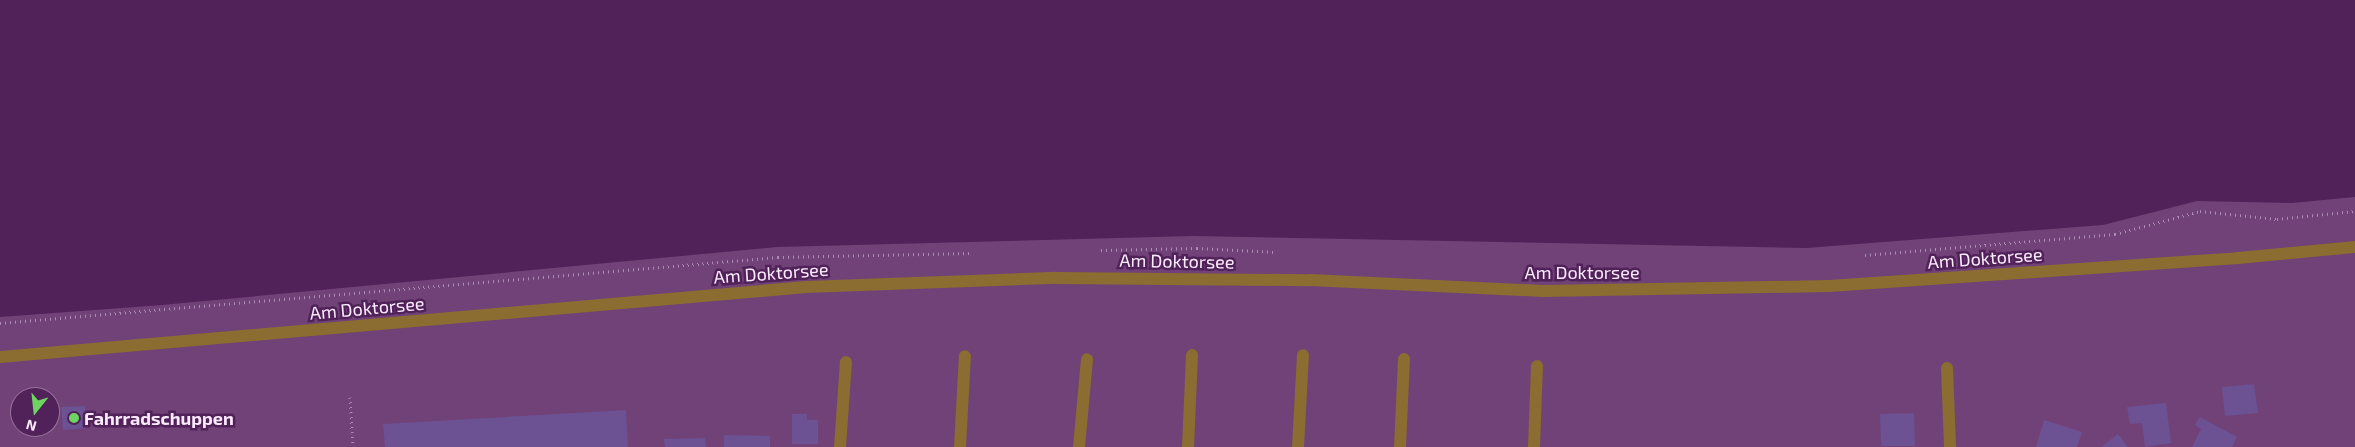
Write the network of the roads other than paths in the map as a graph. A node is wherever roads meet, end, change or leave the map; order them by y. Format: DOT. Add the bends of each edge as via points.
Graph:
graph roads {
  1 [pos="2355,247"];
  2 [pos="1192,355"];
  3 [pos="1302,355"];
  4 [pos="965,356"];
  5 [pos="0,357"];
  6 [pos="1087,359"];
  7 [pos="1404,359"];
  8 [pos="846,362"];
  9 [pos="1537,366"];
  10 [pos="1947,368"];
  11 [pos="840,447"];
  12 [pos="960,447"];
  13 [pos="1080,447"];
  14 [pos="1188,447"];
  15 [pos="1298,447"];
  16 [pos="1400,447"];
  17 [pos="1534,447"];
  18 [pos="1950,447"];
  1 -- 5 [label="street, Am Doktorsee" via="1829,286 1543,291 1310,280 1057,278 806,287"];
  2 -- 14 [label="street"];
  3 -- 15 [label="street"];
  4 -- 12 [label="street"];
  6 -- 13 [label="street"];
  7 -- 16 [label="street"];
  8 -- 11 [label="street"];
  9 -- 17 [label="street"];
  10 -- 18 [label="street"];
}
